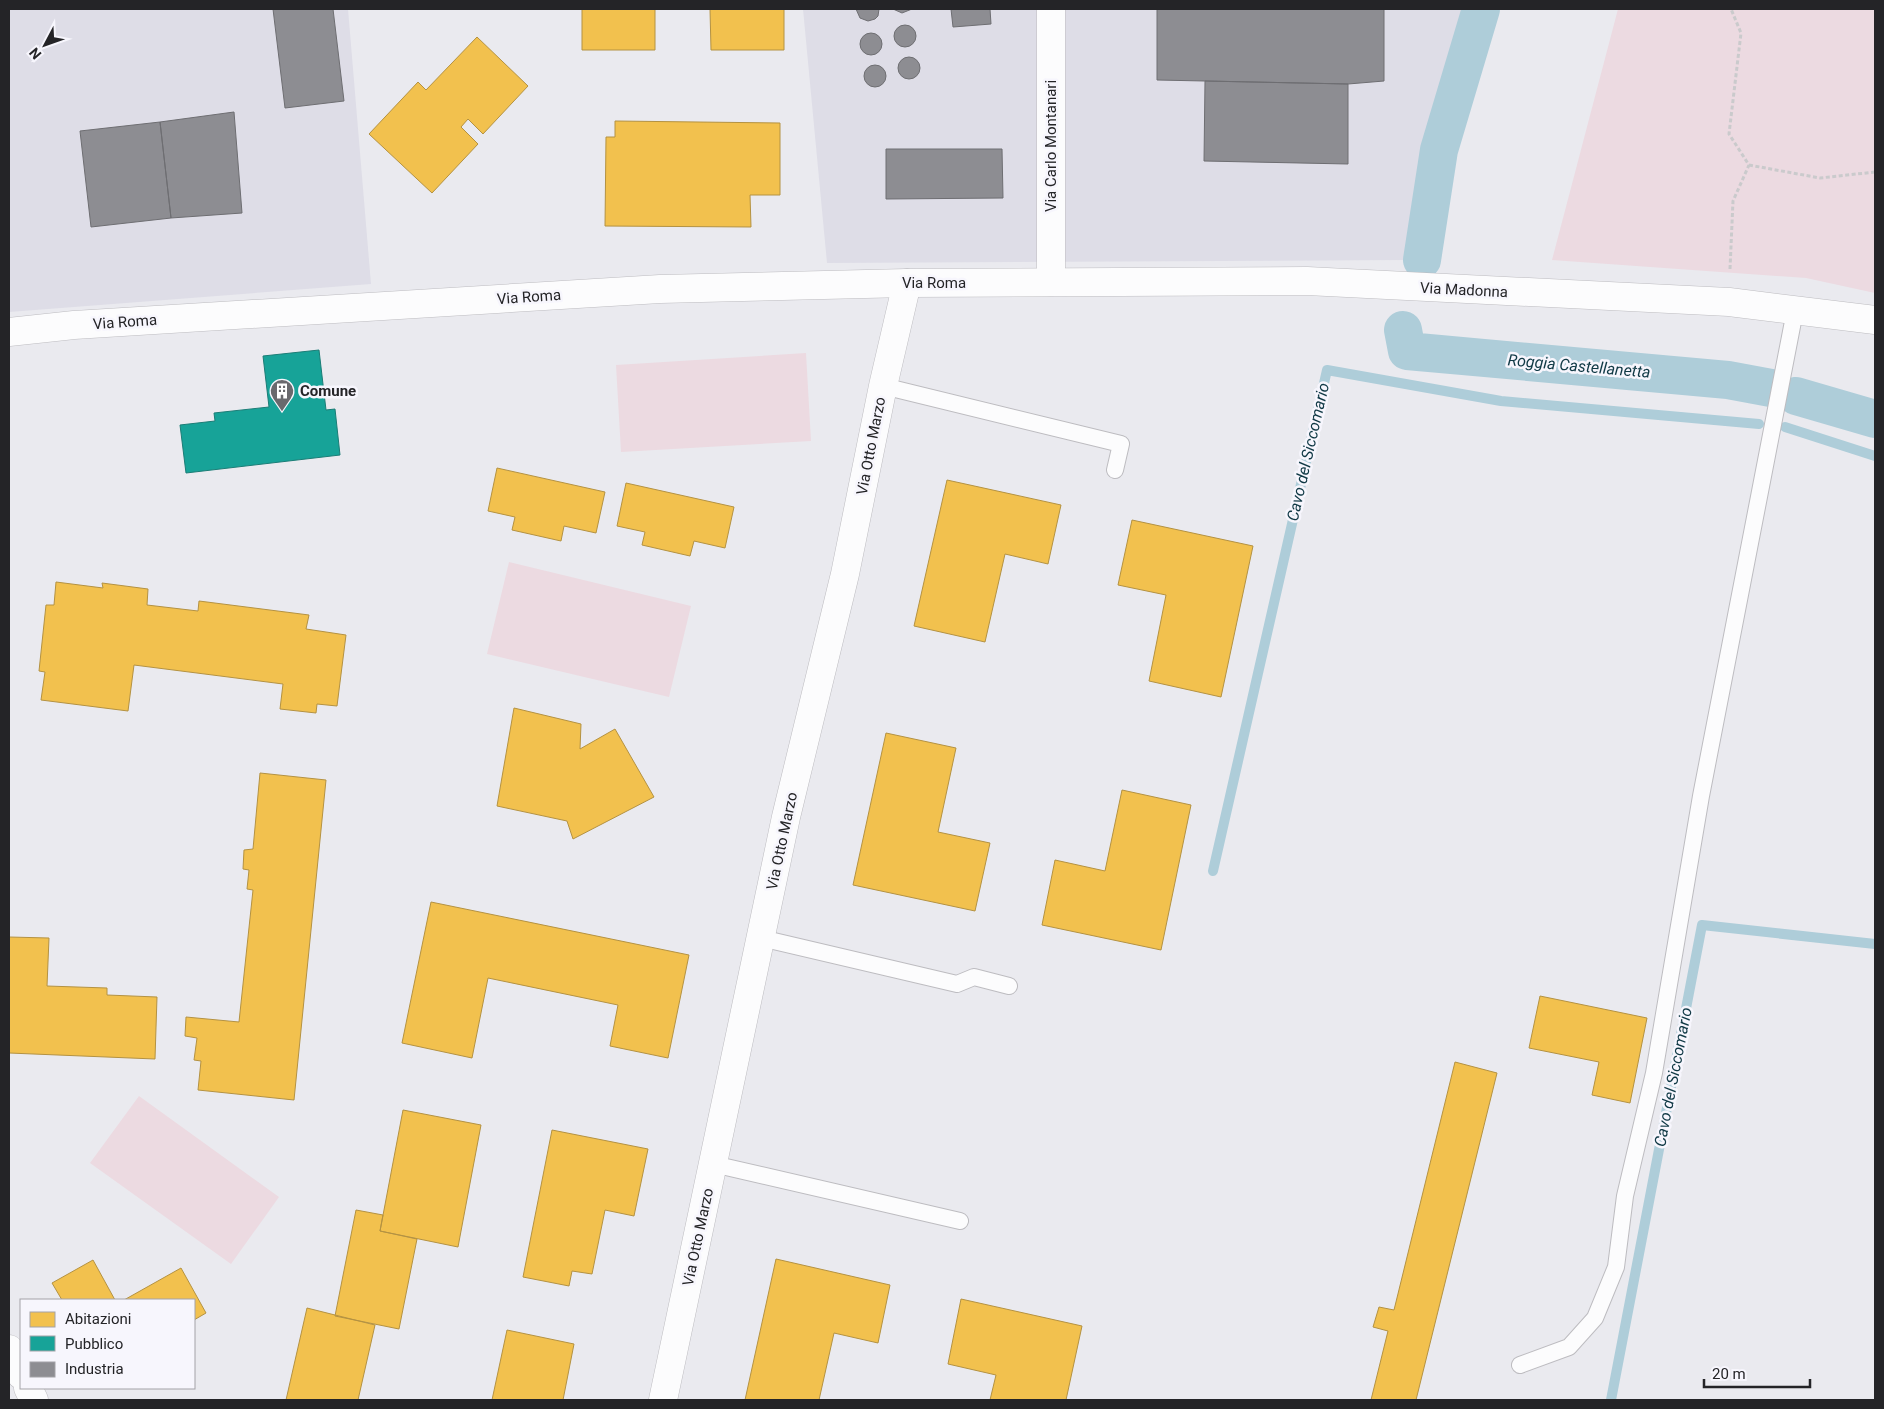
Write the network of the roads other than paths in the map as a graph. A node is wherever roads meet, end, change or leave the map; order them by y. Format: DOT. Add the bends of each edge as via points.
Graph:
graph roads {
  1 [pos="1051,9"];
  2 [pos="1051,282"];
  3 [pos="907,283"];
  4 [pos="1795,311"];
  5 [pos="1875,320"];
  6 [pos="9,332"];
  7 [pos="883,386"];
  8 [pos="1115,470"];
  9 [pos="761,938"];
  10 [pos="1009,986"];
  11 [pos="713,1164"];
  12 [pos="960,1221"];
  13 [pos="9,1349"];
  14 [pos="1520,1365"];
  15 [pos="20,1372"];
  16 [pos="663,1400"];
  1 -- 2 [label="street, Via Carlo Montanari"];
  2 -- 3 [label="street, Via Roma"];
  2 -- 4 [label="street, Via Madonna" via="1307,281 1729,302"];
  3 -- 6 [label="street, Via Roma" via="660,289 74,325"];
  3 -- 7 [label="street, Via Otto Marzo"];
  4 -- 5 [label="street, Via Madonna"];
  4 -- 14 [label="lane" via="1701,796 1654,1073 1625,1196 1616,1267 1595,1318 1569,1347"];
  7 -- 8 [label="lane" via="1122,444"];
  7 -- 9 [label="street, Via Otto Marzo" via="847,564 786,817"];
  9 -- 10 [label="lane" via="957,984 974,976"];
  9 -- 11 [label="street, Via Otto Marzo"];
  11 -- 12 [label="lane"];
  11 -- 16 [label="street, Via Otto Marzo"];
  13 -- 15 [label="street"];
}
